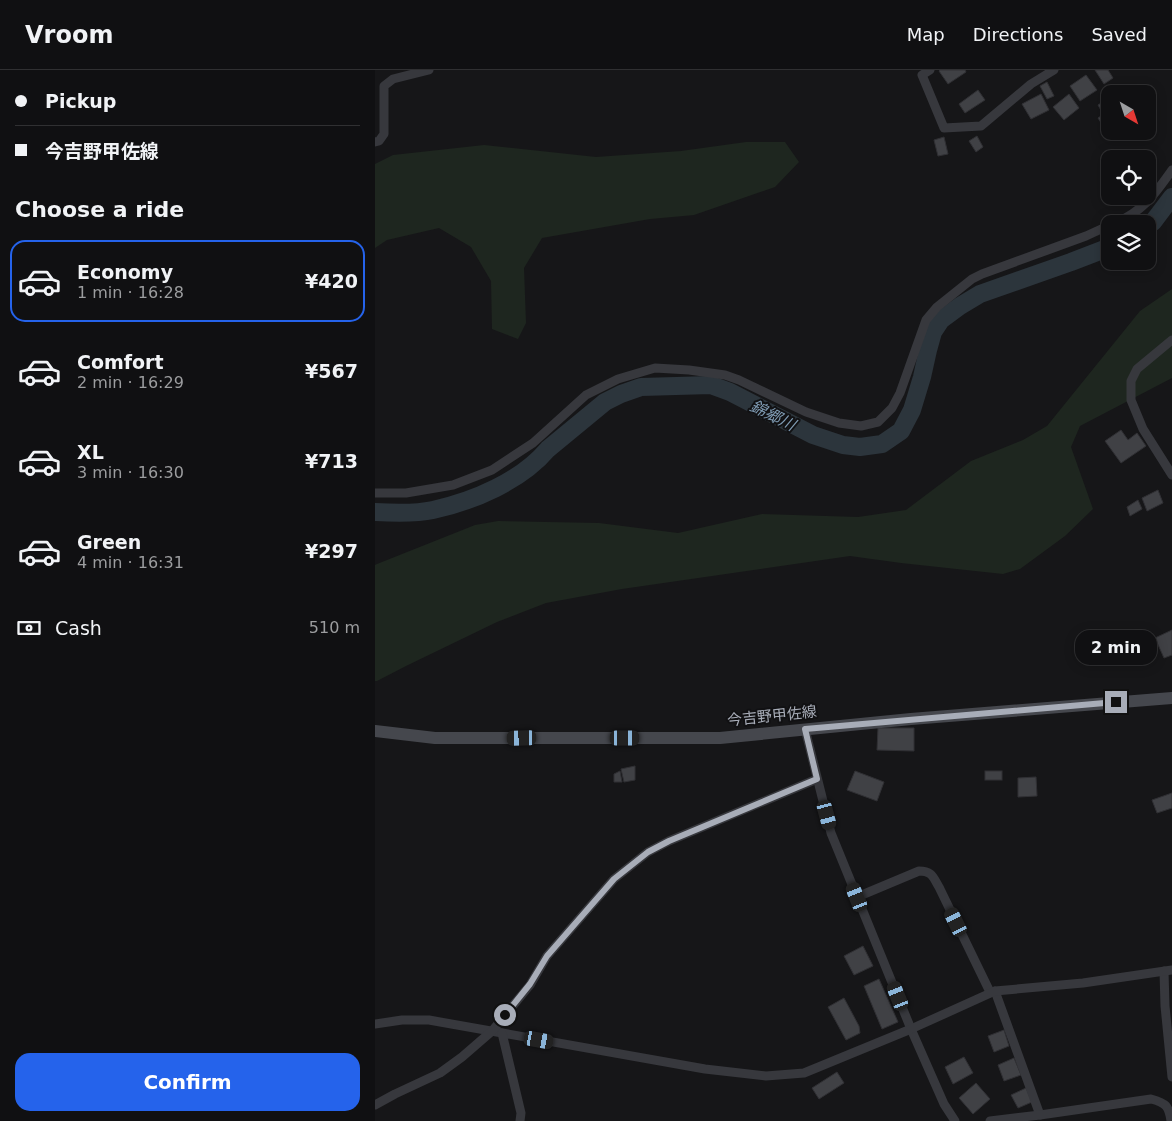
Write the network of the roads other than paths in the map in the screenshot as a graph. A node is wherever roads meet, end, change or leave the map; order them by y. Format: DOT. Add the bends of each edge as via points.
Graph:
graph roads {
  1 [pos="429,70"];
  2 [pos="929,70"];
  3 [pos="1054,70"];
  4 [pos="375,142"];
  5 [pos="1172,170"];
  6 [pos="1130,215"];
  7 [pos="1101,230"];
  8 [pos="1172,340"];
  9 [pos="1172,475"];
  10 [pos="375,493"];
  11 [pos="1172,698"];
  12 [pos="805,729"];
  13 [pos="375,731"];
  14 [pos="817,779"];
  15 [pos="857,897"];
  16 [pos="1168,971"];
  17 [pos="993,992"];
  18 [pos="375,1024"];
  19 [pos="911,1029"];
  20 [pos="492,1030"];
  21 [pos="502,1033"];
  22 [pos="1172,1077"];
  23 [pos="1170,1103"];
  24 [pos="375,1105"];
  25 [pos="1040,1115"];
  26 [pos="520,1121"];
  27 [pos="955,1121"];
  28 [pos="990,1121"];
  29 [pos="1171,1121"];
  1 -- 4 [label="street" via="393,80 385,86 383,134"];
  2 -- 3 [label="street" via="922,75 944,128 981,126 1031,84"];
  5 -- 6 [label="street" via="1154,196"];
  7 -- 10 [label="street" via="982,274 937,307 926,320 900,393 892,408 878,422 861,426 839,423 806,412 725,375 655,368 618,379 587,395 533,443 492,470 453,485 406,493"];
  8 -- 9 [label="street" via="1137,369 1131,381 1131,400 1143,429"];
  11 -- 12 [label="main road, 今吉野甲佐線"];
  12 -- 13 [label="main road, 今吉野甲佐線" via="720,738 435,738"];
  12 -- 14 [label="street"];
  14 -- 15 [label="street" via="831,833"];
  14 -- 20 [label="street" via="648,852 614,879 547,956 530,984"];
  15 -- 17 [label="street" via="919,871 932,875"];
  15 -- 19 [label="street"];
  16 -- 17 [label="street"];
  16 -- 22 [label="street" via="1165,1006"];
  17 -- 19 [label="street"];
  17 -- 25 [label="street"];
  18 -- 20 [label="street" via="429,1020"];
  19 -- 21 [label="street" via="804,1073 766,1076 705,1069"];
  19 -- 27 [label="street" via="944,1104"];
  20 -- 21 [label="street"];
  20 -- 24 [label="street" via="440,1073"];
  21 -- 26 [label="street"];
  23 -- 25 [label="street" via="1151,1099"];
  23 -- 29 [label="street"];
  25 -- 28 [label="street"];
}
